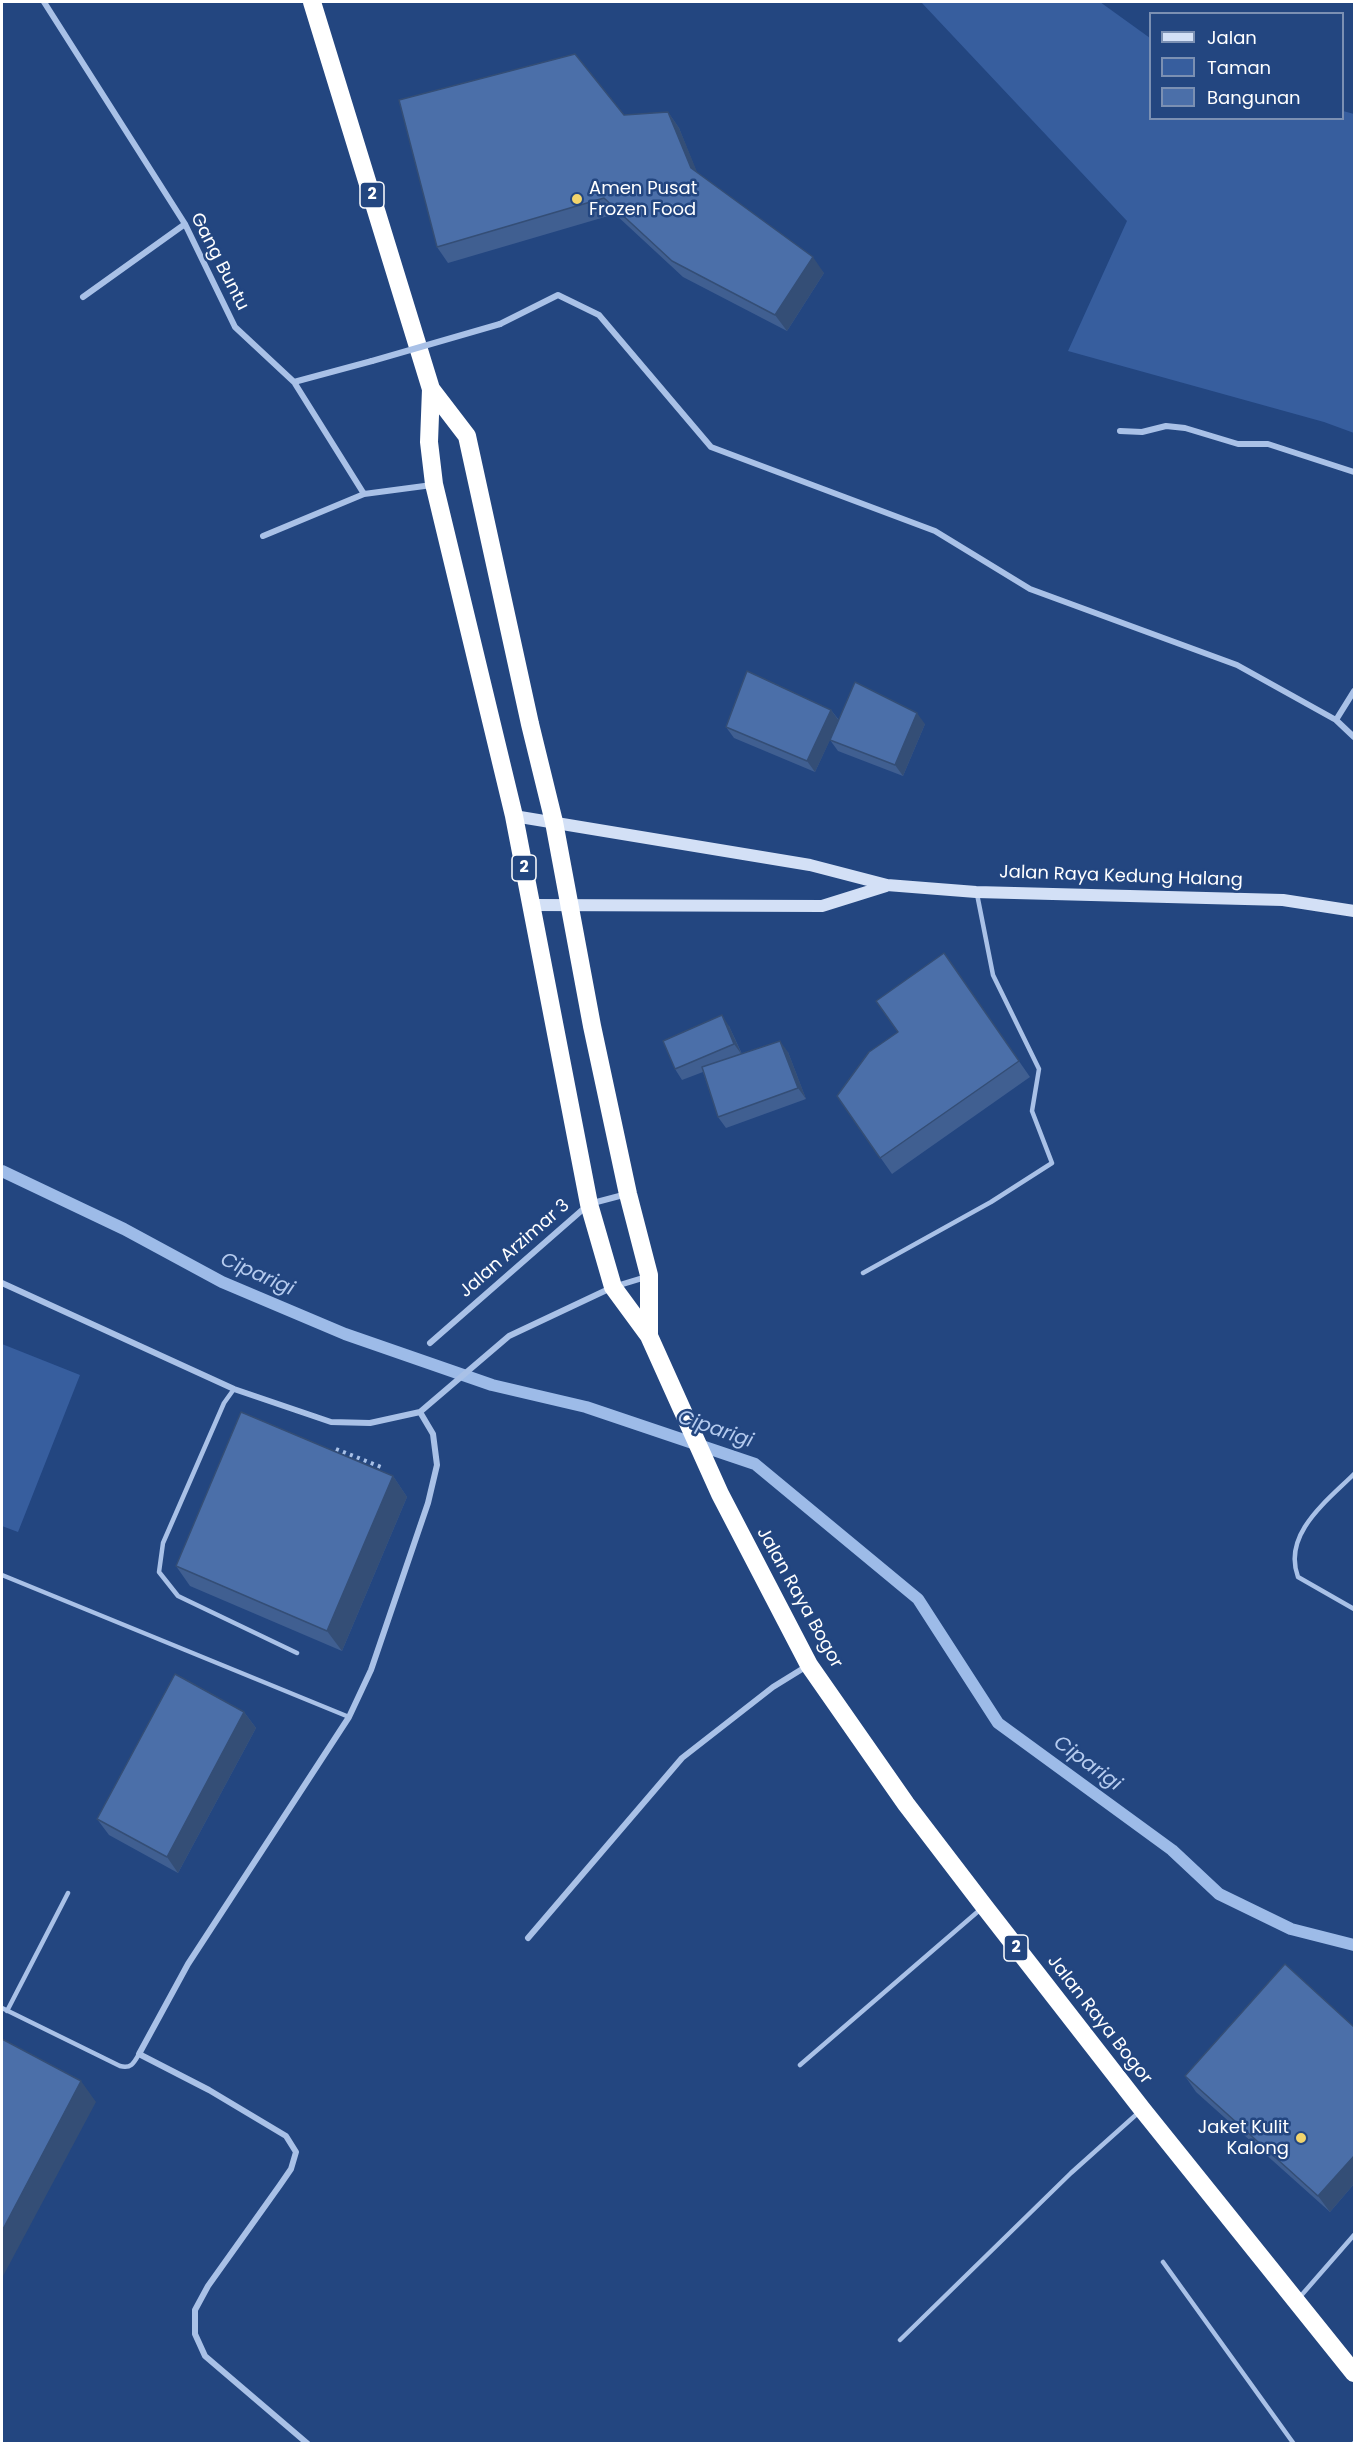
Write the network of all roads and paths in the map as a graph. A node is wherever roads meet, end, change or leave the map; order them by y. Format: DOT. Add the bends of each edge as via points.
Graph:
graph roads {
  1 [pos="44,2"];
  2 [pos="312,2"];
  3 [pos="185,225"];
  4 [pos="83,297"];
  5 [pos="294,382"];
  6 [pos="431,389"];
  7 [pos="1120,431"];
  8 [pos="1354,472"];
  9 [pos="434,484"];
  10 [pos="364,494"];
  11 [pos="263,536"];
  12 [pos="1354,691"];
  13 [pos="1336,720"];
  14 [pos="1354,737"];
  15 [pos="514,816"];
  16 [pos="554,822"];
  17 [pos="887,885"];
  18 [pos="976,892"];
  19 [pos="531,905"];
  20 [pos="569,905"];
  21 [pos="1354,911"];
  22 [pos="628,1194"];
  23 [pos="589,1204"];
  24 [pos="863,1273"];
  25 [pos="649,1275"];
  26 [pos="2,1283"];
  27 [pos="612,1287"];
  28 [pos="649,1336"];
  29 [pos="430,1343"];
  30 [pos="234,1389"];
  31 [pos="420,1412"];
  32 [pos="1354,1474"];
  33 [pos="2,1575"];
  34 [pos="1354,1610"];
  35 [pos="297,1653"];
  36 [pos="809,1665"];
  37 [pos="350,1717"];
  38 [pos="68,1893"];
  39 [pos="984,1906"];
  40 [pos="528,1938"];
  41 [pos="2,2008"];
  42 [pos="7,2011"];
  43 [pos="139,2054"];
  44 [pos="800,2065"];
  45 [pos="1142,2109"];
  46 [pos="1354,2235"];
  47 [pos="1163,2262"];
  48 [pos="1297,2300"];
  49 [pos="900,2340"];
  50 [pos="1354,2373"];
  51 [pos="308,2444"];
  52 [pos="1294,2444"];
  1 -- 3 [label="street, Gang Buntu"];
  2 -- 6 [label="highway, 2"];
  3 -- 4 [label="street"];
  3 -- 5 [label="street, Gang Buntu" via="235,327"];
  5 -- 10 [label="street, Gang Buntu"];
  5 -- 13 [label="street, bridge" via="500,324 558,295 599,315 711,447 935,531 1030,589 1238,665"];
  6 -- 9 [label="highway, 2" via="429,442"];
  6 -- 16 [label="highway, 2" via="467,436"];
  7 -- 8 [label="street" via="1185,428 1238,444 1268,444"];
  9 -- 10 [label="street"];
  9 -- 15 [label="highway, 2"];
  10 -- 11 [label="street"];
  12 -- 13 [label="street"];
  13 -- 14 [label="street"];
  15 -- 16 [label="main road, Jalan Raya Kedung Halang"];
  15 -- 19 [label="highway, 2"];
  16 -- 17 [label="main road, Jalan Raya Kedung Halang" via="810,865"];
  16 -- 20 [label="highway, 2"];
  17 -- 18 [label="main road, Jalan Raya Kedung Halang"];
  17 -- 20 [label="main road, Jalan Raya Kedung Halang" via="822,906"];
  18 -- 21 [label="main road, Jalan Raya Kedung Halang" via="1283,900"];
  18 -- 24 [label="lane" via="993,975 1039,1069 1032,1111 1052,1163 991,1202"];
  19 -- 20 [label="main road, Jalan Raya Kedung Halang"];
  19 -- 23 [label="highway, 2"];
  20 -- 22 [label="highway, 2"];
  22 -- 23 [label="street, Jalan Arzimar 3"];
  22 -- 25 [label="highway, 2"];
  23 -- 27 [label="highway, 2"];
  23 -- 29 [label="street, Jalan Arzimar 3"];
  25 -- 27 [label="street"];
  25 -- 28 [label="highway, 2"];
  26 -- 30 [label="street"];
  27 -- 28 [label="highway, 2"];
  27 -- 31 [label="street" via="509,1336"];
  28 -- 36 [label="highway, Jalan Raya Bogor / 2" via="720,1494"];
  30 -- 31 [label="street" via="331,1422 370,1423"];
  30 -- 35 [label="lane" via="224,1403 163,1543 159,1572 178,1596"];
  31 -- 37 [label="street" via="433,1434 437,1465 371,1670"];
  32 -- 34 [label="lane" via="1315,1512 1303,1530 1294,1566 1298,1577"];
  33 -- 37 [label="lane"];
  36 -- 39 [label="highway, Jalan Raya Bogor / 2" via="906,1804"];
  36 -- 40 [label="street" via="682,1758"];
  37 -- 43 [label="street" via="188,1964"];
  38 -- 42 [label="lane"];
  39 -- 44 [label="lane"];
  39 -- 45 [label="highway, Jalan Raya Bogor / 2"];
  41 -- 42 [label="lane"];
  42 -- 43 [label="lane" via="120,2066 132,2066"];
  43 -- 51 [label="street" via="286,2136 296,2152 291,2169 208,2286 195,2310 195,2334 205,2356"];
  45 -- 48 [label="highway, Jalan Raya Bogor / 2"];
  45 -- 49 [label="lane"];
  46 -- 48 [label="lane"];
  47 -- 52 [label="lane"];
  48 -- 50 [label="highway, Jalan Raya Bogor / 2"];
}
